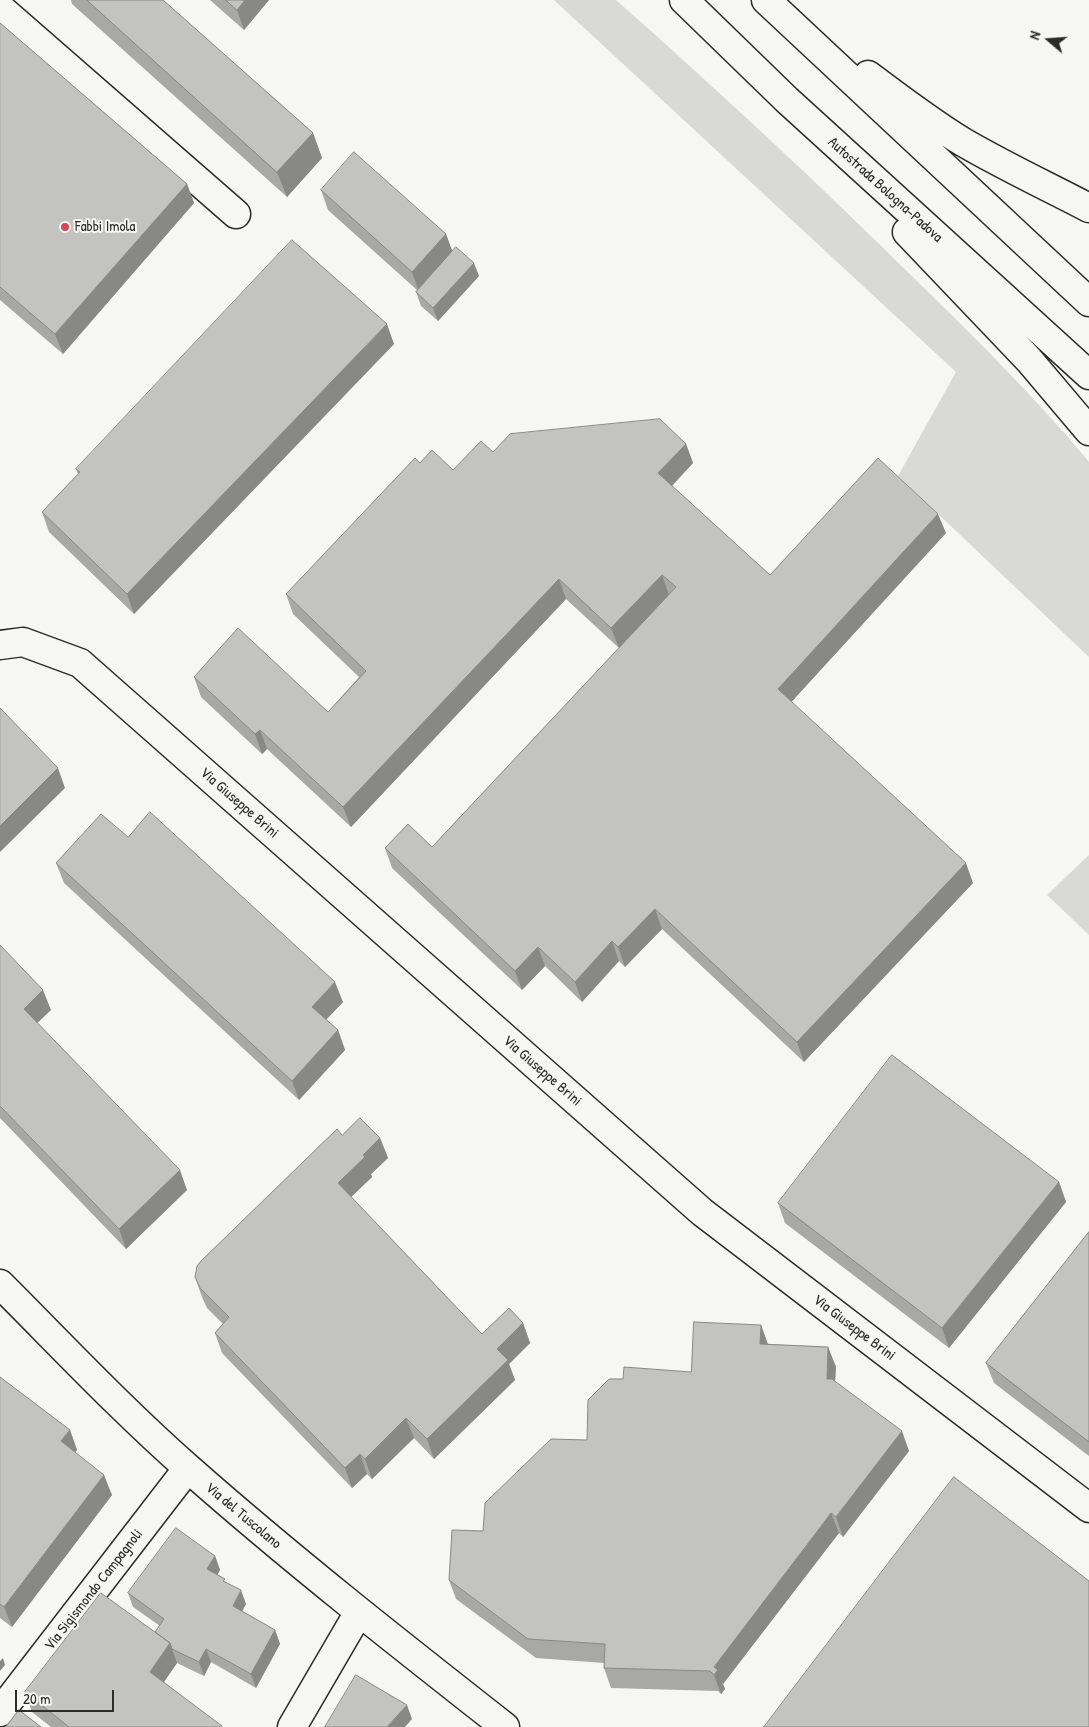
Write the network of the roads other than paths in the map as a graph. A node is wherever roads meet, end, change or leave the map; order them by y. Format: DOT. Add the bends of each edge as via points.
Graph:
graph roads {
  1 [pos="684,0"];
  2 [pos="766,0"];
  3 [pos="772,0"];
  4 [pos="0,8"];
  5 [pos="786,100"];
  6 [pos="1089,208"];
  7 [pos="236,214"];
  8 [pos="1089,302"];
  9 [pos="1089,375"];
  10 [pos="1089,431"];
  11 [pos="0,645"];
  12 [pos="0,1284"];
  13 [pos="188,1468"];
  14 [pos="1089,1508"];
  15 [pos="359,1612"];
  16 [pos="0,1712"];
  17 [pos="292,1727"];
  18 [pos="505,1727"];
  1 -- 5 [label="main road, Autostrada Bologna-Padova"];
  2 -- 8 [label="main road"];
  3 -- 6 [label="main road" via="905,102 961,140"];
  4 -- 7 [label="main road"];
  5 -- 9 [label="main road, Autostrada Bologna-Padova"];
  5 -- 10 [label="main road" via="876,200 1029,360"];
  11 -- 14 [label="main road, Via Giuseppe Brini" via="23,642 80,663 702,1212"];
  12 -- 13 [label="main road, Via del Tuscolano"];
  13 -- 15 [label="main road, Via del Tuscolano"];
  13 -- 16 [label="main road, Via Sigismondo Campagnoli"];
  15 -- 17 [label="main road"];
  15 -- 18 [label="main road, Via del Tuscolano"];
}
